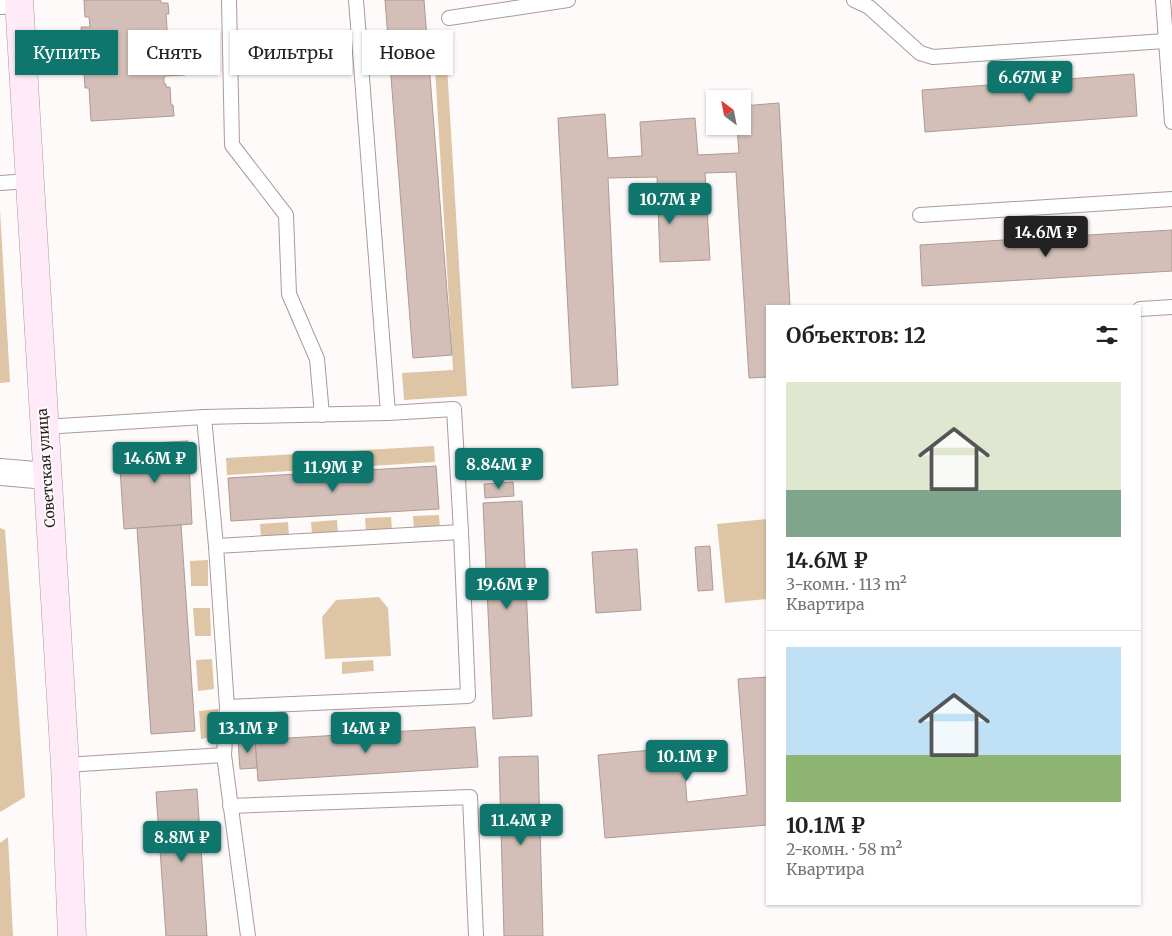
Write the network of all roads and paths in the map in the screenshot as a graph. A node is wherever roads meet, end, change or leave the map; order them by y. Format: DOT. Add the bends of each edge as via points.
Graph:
graph roads {
  1 [pos="229,0"];
  2 [pos="356,0"];
  3 [pos="568,0"];
  4 [pos="854,0"];
  5 [pos="1163,0"];
  6 [pos="13,4"];
  7 [pos="449,18"];
  8 [pos="1166,41"];
  9 [pos="1172,122"];
  10 [pos="30,181"];
  11 [pos="0,183"];
  12 [pos="1172,199"];
  13 [pos="920,215"];
  14 [pos="1172,307"];
  15 [pos="1141,309"];
  16 [pos="388,413"];
  17 [pos="322,415"];
  18 [pos="204,417"];
  19 [pos="44,427"];
  20 [pos="0,472"];
  21 [pos="47,476"];
  22 [pos="461,532"];
  23 [pos="216,546"];
  24 [pos="227,707"];
  25 [pos="224,755"];
  26 [pos="64,765"];
  27 [pos="230,806"];
  28 [pos="72,936"];
  29 [pos="248,936"];
  30 [pos="476,936"];
  1 -- 17 [label="lane" via="232,145 286,215 289,294 317,359"];
  2 -- 16 [label="lane"];
  3 -- 7 [label="lane"];
  4 -- 8 [label="lane" via="869,7 920,53 933,57"];
  5 -- 8 [label="lane"];
  6 -- 10 [label="main road, Советская улица"];
  8 -- 9 [label="lane"];
  10 -- 11 [label="lane"];
  10 -- 19 [label="main road, Советская улица"];
  12 -- 13 [label="lane"];
  14 -- 15 [label="lane"];
  16 -- 17 [label="lane"];
  16 -- 22 [label="lane" via="454,409"];
  17 -- 18 [label="lane"];
  18 -- 19 [label="lane"];
  18 -- 23 [label="lane"];
  19 -- 21 [label="main road, Советская улица"];
  20 -- 21 [label="street"];
  21 -- 26 [label="main road, Советская улица"];
  22 -- 23 [label="lane"];
  22 -- 24 [label="lane" via="468,696"];
  23 -- 24 [label="lane"];
  24 -- 25 [label="lane"];
  25 -- 26 [label="lane"];
  25 -- 27 [label="lane"];
  26 -- 28 [label="main road, Советская улица"];
  27 -- 29 [label="lane"];
  27 -- 30 [label="lane" via="470,797"];
}
